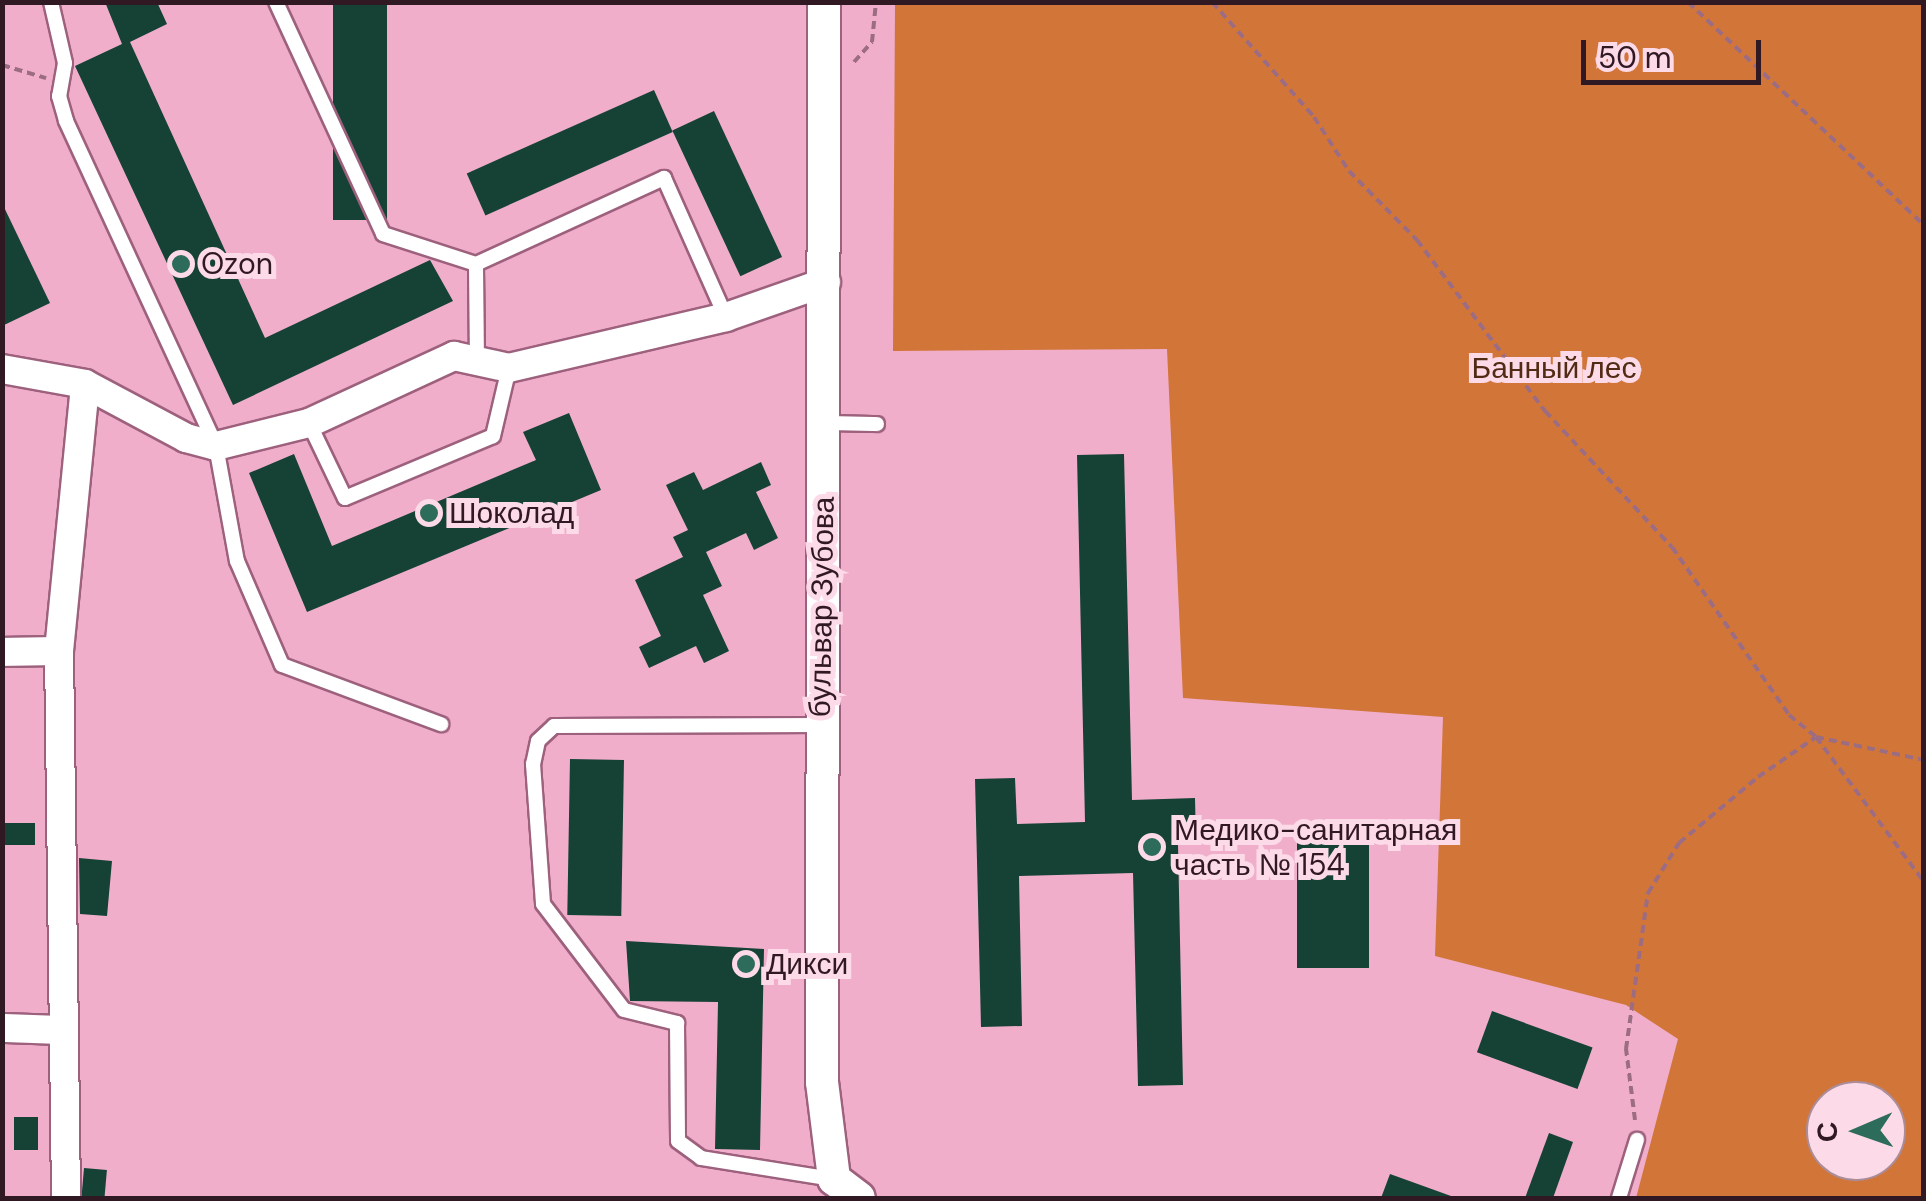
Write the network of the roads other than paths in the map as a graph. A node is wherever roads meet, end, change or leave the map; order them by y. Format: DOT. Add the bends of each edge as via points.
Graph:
graph roads {
  1 [pos="51,2"];
  2 [pos="276,2"];
  3 [pos="824,2"];
  4 [pos="476,264"];
  5 [pos="826,282"];
  6 [pos="726,317"];
  7 [pos="477,362"];
  8 [pos="509,368"];
  9 [pos="2,369"];
  10 [pos="84,384"];
  11 [pos="308,423"];
  12 [pos="824,423"];
  13 [pos="876,424"];
  14 [pos="216,446"];
  15 [pos="59,651"];
  16 [pos="2,652"];
  17 [pos="441,724"];
  18 [pos="821,725"];
  19 [pos="2,1028"];
  20 [pos="60,1030"];
  21 [pos="1637,1140"];
  22 [pos="847,1189"];
  23 [pos="66,1198"];
  24 [pos="1619,1198"];
  1 -- 14 [label="lane" via="65,63 66,120"];
  2 -- 4 [label="lane" via="383,234"];
  3 -- 5 [label="street, бульвар Зубова"];
  4 -- 6 [label="lane" via="664,178"];
  4 -- 7 [label="lane"];
  5 -- 6 [label="street"];
  5 -- 12 [label="street, бульвар Зубова"];
  6 -- 8 [label="street"];
  7 -- 8 [label="street"];
  7 -- 11 [label="street" via="454,356"];
  8 -- 11 [label="lane" via="493,436 345,498"];
  9 -- 10 [label="street"];
  10 -- 14 [label="street" via="186,438"];
  10 -- 15 [label="street"];
  11 -- 14 [label="street"];
  12 -- 13 [label="lane"];
  12 -- 18 [label="street, бульвар Зубова"];
  14 -- 17 [label="lane" via="236,561 282,665"];
  15 -- 16 [label="street"];
  15 -- 20 [label="street"];
  18 -- 22 [label="street, бульвар Зубова" via="822,1082"];
  18 -- 22 [label="lane" via="554,726 538,741 534,764 543,904 624,1010 676,1024 678,1141 701,1158"];
  19 -- 20 [label="street"];
  20 -- 23 [label="street"];
  21 -- 24 [label="lane"];
}
